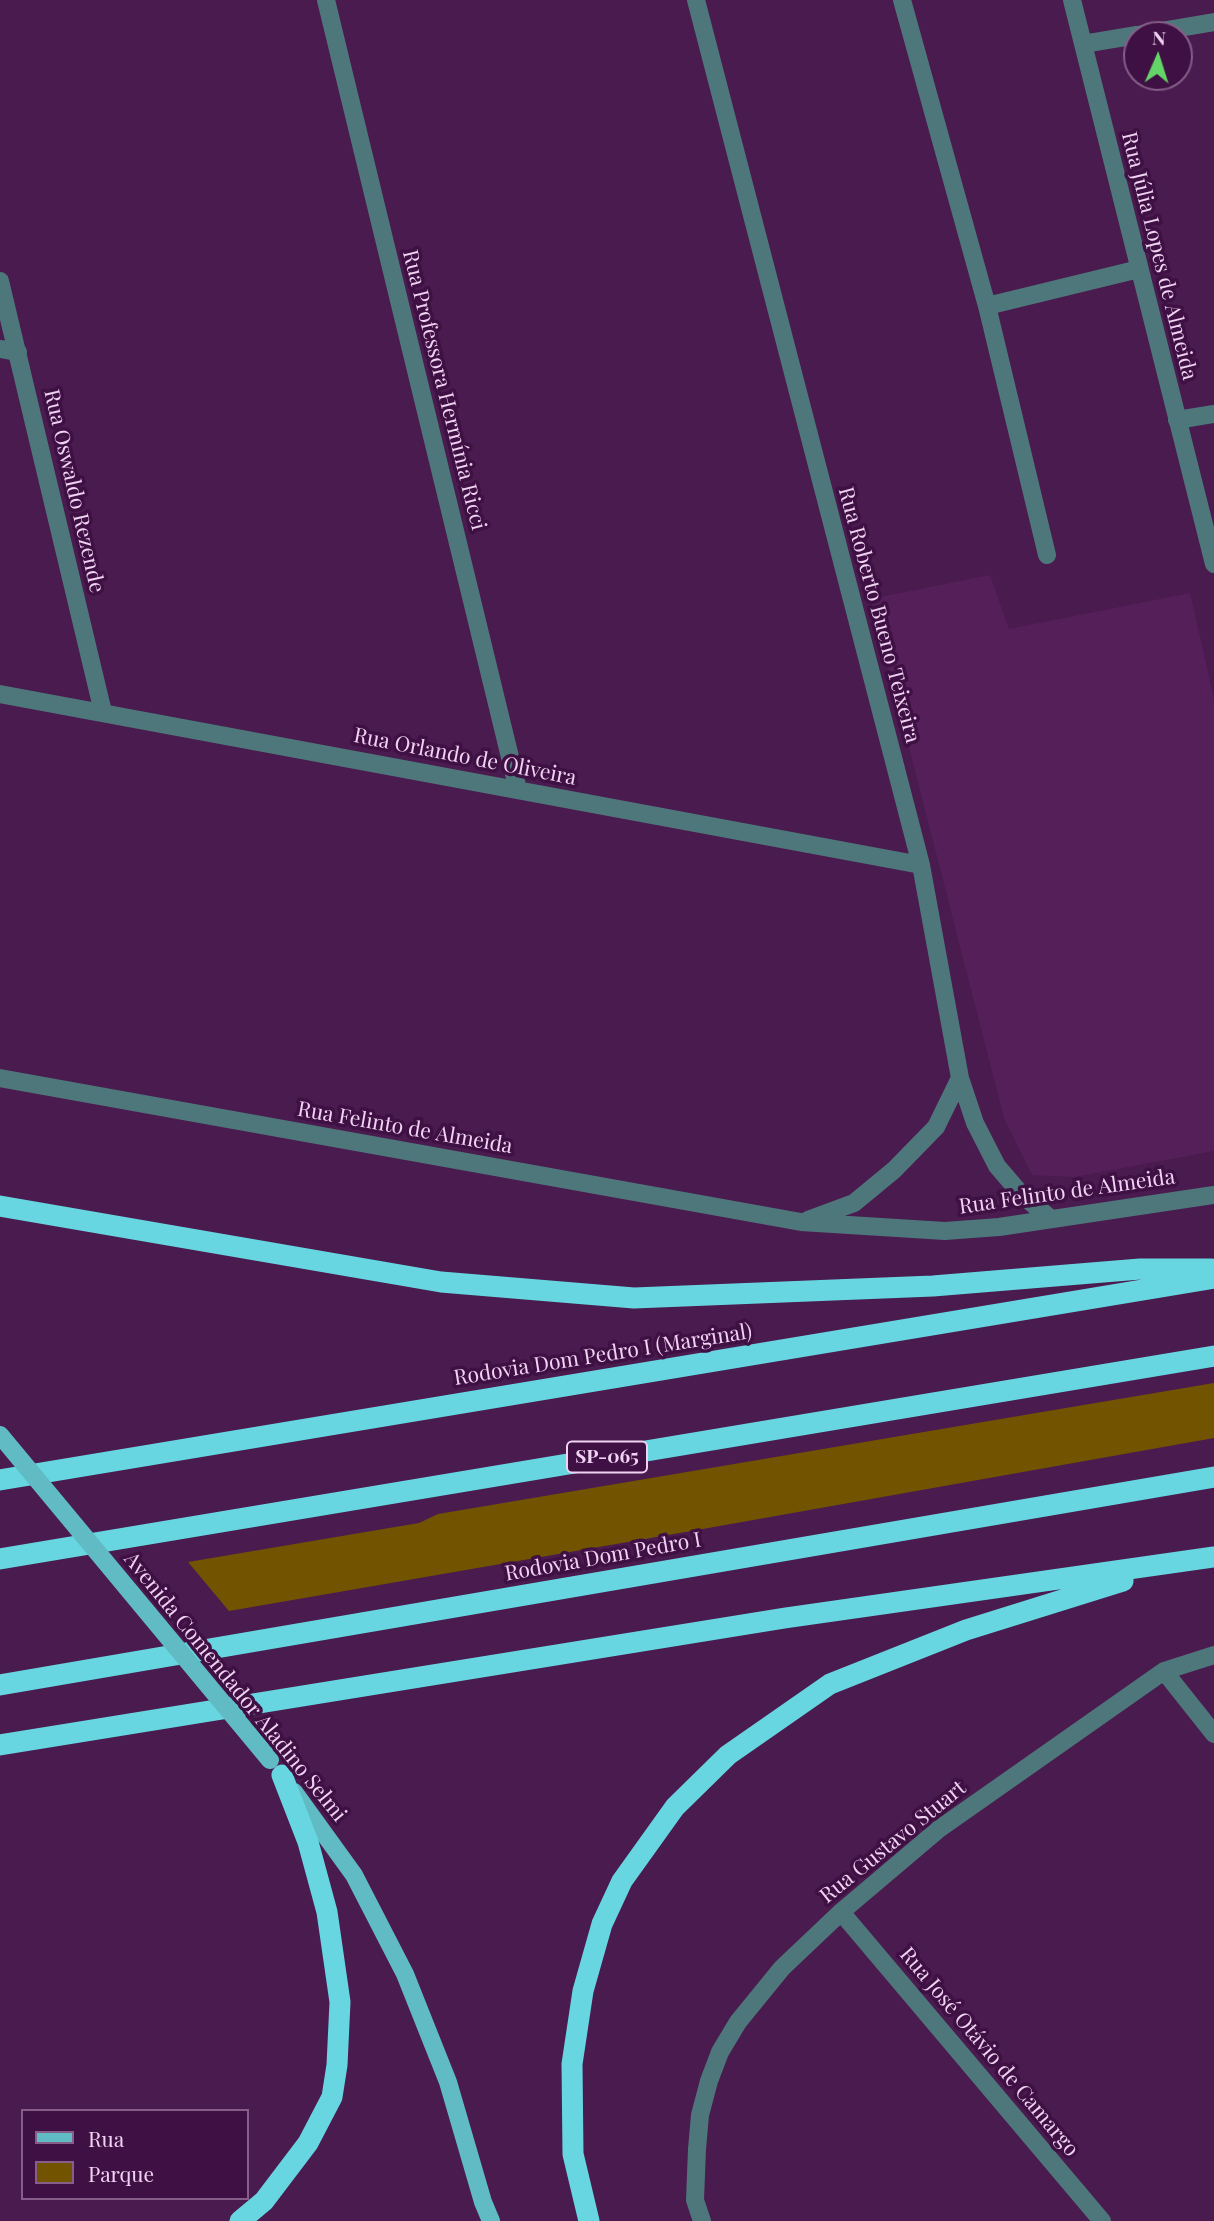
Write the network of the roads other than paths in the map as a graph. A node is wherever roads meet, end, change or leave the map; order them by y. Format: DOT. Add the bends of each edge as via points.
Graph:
graph roads {
  1 [pos="326,0"];
  2 [pos="696,0"];
  3 [pos="902,0"];
  4 [pos="1072,0"];
  5 [pos="1214,22"];
  6 [pos="1193,26"];
  7 [pos="1123,37"];
  8 [pos="1083,44"];
  9 [pos="1139,268"];
  10 [pos="0,281"];
  11 [pos="987,306"];
  12 [pos="9,350"];
  13 [pos="1214,414"];
  14 [pos="1177,420"];
  15 [pos="1047,555"];
  16 [pos="1214,564"];
  17 [pos="0,694"];
  18 [pos="103,712"];
  19 [pos="518,790"];
  20 [pos="921,865"];
  21 [pos="0,1078"];
  22 [pos="960,1078"];
  23 [pos="1214,1195"];
  24 [pos="0,1206"];
  25 [pos="1051,1219"];
  26 [pos="801,1222"];
  27 [pos="1214,1269"];
  28 [pos="1214,1278"];
  29 [pos="1214,1356"];
  30 [pos="0,1435"];
  31 [pos="1214,1477"];
  32 [pos="0,1480"];
  33 [pos="1214,1556"];
  34 [pos="0,1559"];
  35 [pos="1182,1562"];
  36 [pos="1214,1655"];
  37 [pos="1164,1671"];
  38 [pos="0,1685"];
  39 [pos="1214,1734"];
  40 [pos="0,1745"];
  41 [pos="276,1767"];
  42 [pos="841,1912"];
  43 [pos="240,2221"];
  44 [pos="491,2221"];
  45 [pos="589,2221"];
  46 [pos="702,2221"];
  47 [pos="1102,2221"];
  1 -- 19 [label="street, Rua Professora Hermínia Ricci"];
  2 -- 20 [label="street, Rua Roberto Bueno Teixeira"];
  3 -- 11 [label="street"];
  4 -- 8 [label="street, Rua Júlia Lopes de Almeida"];
  5 -- 6 [label="street"];
  7 -- 8 [label="street"];
  8 -- 9 [label="street, Rua Júlia Lopes de Almeida"];
  9 -- 11 [label="street"];
  9 -- 14 [label="street, Rua Júlia Lopes de Almeida"];
  10 -- 12 [label="street, Rua Oswaldo Rezende"];
  11 -- 15 [label="street"];
  12 -- 18 [label="street, Rua Oswaldo Rezende"];
  13 -- 14 [label="street"];
  14 -- 16 [label="street, Rua Júlia Lopes de Almeida"];
  17 -- 18 [label="street, Rua Orlando de Oliveira"];
  18 -- 19 [label="street, Rua Orlando de Oliveira"];
  19 -- 20 [label="street, Rua Orlando de Oliveira"];
  20 -- 22 [label="street, Rua Roberto Bueno Teixeira"];
  21 -- 26 [label="street, Rua Felinto de Almeida"];
  22 -- 25 [label="street, Rua Roberto Bueno Teixeira" via="975,1123 997,1166"];
  22 -- 26 [label="street" via="936,1127 894,1170 853,1203"];
  23 -- 25 [label="street, Rua Felinto de Almeida"];
  24 -- 27 [label="highway" via="441,1282 634,1298 933,1286 1140,1269"];
  25 -- 26 [label="street, Rua Felinto de Almeida" via="945,1231"];
  28 -- 32 [label="highway, Rodovia Dom Pedro I (Marginal)"];
  29 -- 34 [label="highway, SP-065"];
  30 -- 41 [label="main road, Avenida Comendador Aladino Selmi, bridge"];
  31 -- 38 [label="highway, Rodovia Dom Pedro I"];
  33 -- 35 [label="highway"];
  35 -- 40 [label="highway" via="785,1618"];
  35 -- 45 [label="highway" via="965,1630 830,1684 727,1755 675,1807 622,1881 602,1924 583,1991 572,2064 573,2154"];
  36 -- 37 [label="street, Rua Gustavo Stuart"];
  37 -- 39 [label="street"];
  37 -- 42 [label="street, Rua Gustavo Stuart" via="939,1829"];
  41 -- 43 [label="highway" via="308,1842 327,1912 340,2002 337,2065 332,2097 308,2143 264,2201"];
  41 -- 44 [label="main road, Avenida Comendador Aladino Selmi" via="354,1875 405,1974 448,2082"];
  42 -- 46 [label="street, Rua Gustavo Stuart" via="782,1968 720,2052 700,2115 695,2200"];
  42 -- 47 [label="street, Rua José Otávio de Camargo"];
}
